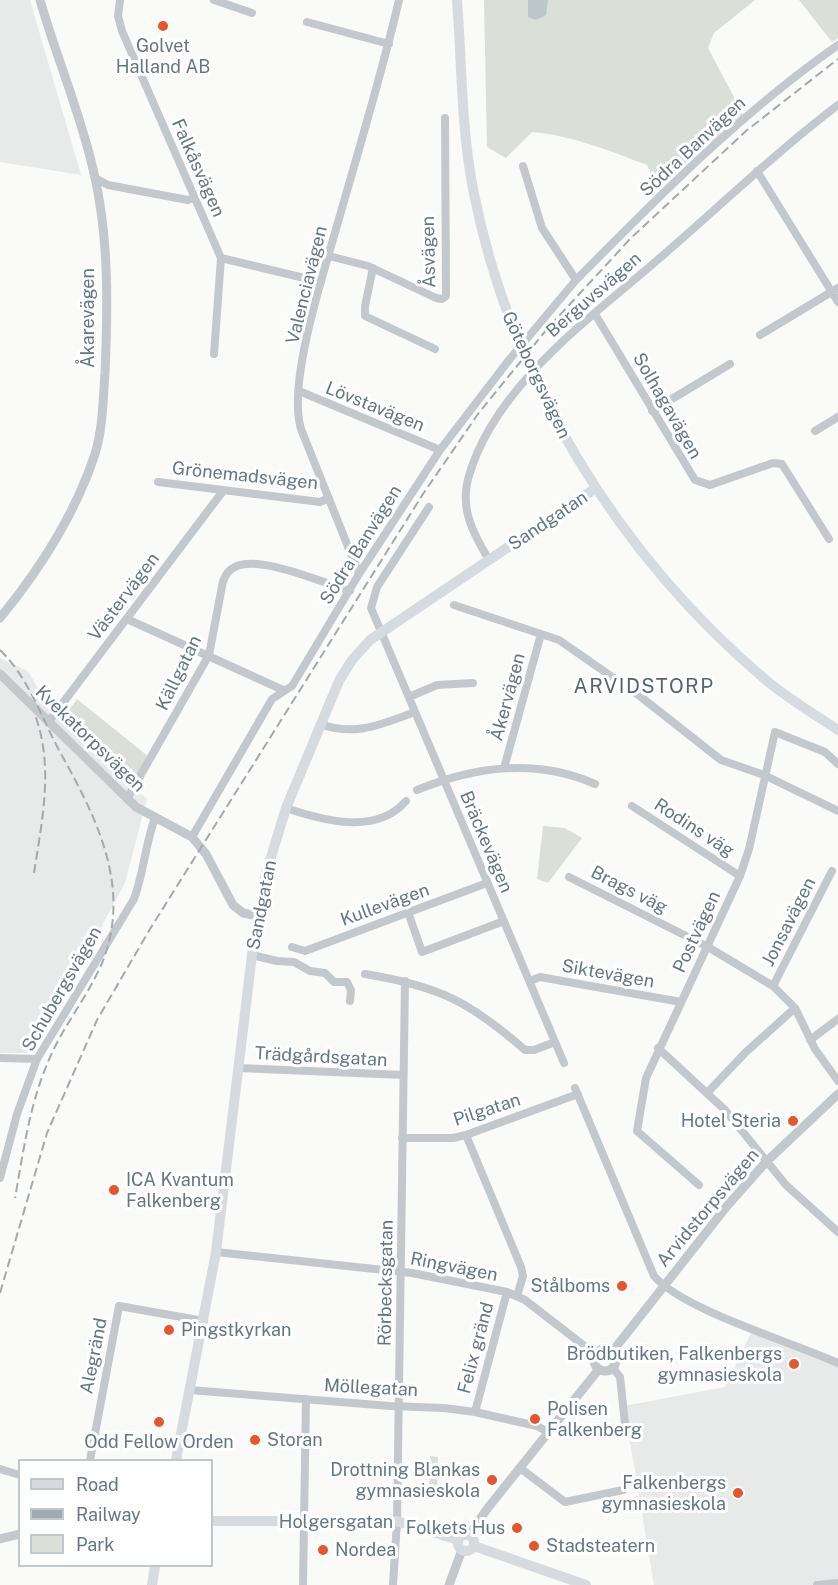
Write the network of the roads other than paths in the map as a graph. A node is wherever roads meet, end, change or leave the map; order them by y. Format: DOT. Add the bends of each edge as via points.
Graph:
graph roads {
  1 [pos="40,0"];
  2 [pos="120,0"];
  3 [pos="214,0"];
  4 [pos="399,0"];
  5 [pos="457,0"];
  6 [pos="462,0"];
  7 [pos="252,13"];
  8 [pos="307,22"];
  9 [pos="459,22"];
  10 [pos="389,44"];
  11 [pos="838,45"];
  12 [pos="838,105"];
  13 [pos="445,118"];
  14 [pos="523,166"];
  15 [pos="757,171"];
  16 [pos="95,178"];
  17 [pos="194,198"];
  18 [pos="329,256"];
  19 [pos="221,258"];
  20 [pos="374,268"];
  21 [pos="576,280"];
  22 [pos="321,282"];
  23 [pos="835,290"];
  24 [pos="838,302"];
  25 [pos="596,314"];
  26 [pos="760,335"];
  27 [pos="435,349"];
  28 [pos="214,354"];
  29 [pos="730,364"];
  30 [pos="299,392"];
  31 [pos="652,411"];
  32 [pos="838,417"];
  33 [pos="815,431"];
  34 [pos="440,450"];
  35 [pos="158,482"];
  36 [pos="596,488"];
  37 [pos="223,491"];
  38 [pos="329,498"];
  39 [pos="429,507"];
  40 [pos="829,539"];
  41 [pos="489,560"];
  42 [pos="359,574"];
  43 [pos="350,591"];
  44 [pos="454,605"];
  45 [pos="0,618"];
  46 [pos="127,619"];
  47 [pos="381,632"];
  48 [pos="541,633"];
  49 [pos="209,655"];
  50 [pos="0,674"];
  51 [pos="473,683"];
  52 [pos="283,690"];
  53 [pos="409,697"];
  54 [pos="415,712"];
  55 [pos="50,720"];
  56 [pos="320,724"];
  57 [pos="838,730"];
  58 [pos="838,764"];
  59 [pos="504,768"];
  60 [pos="764,775"];
  61 [pos="443,779"];
  62 [pos="595,784"];
  63 [pos="417,790"];
  64 [pos="127,799"];
  65 [pos="406,801"];
  66 [pos="632,806"];
  67 [pos="286,808"];
  68 [pos="838,812"];
  69 [pos="155,818"];
  70 [pos="192,837"];
  71 [pos="832,871"];
  72 [pos="740,876"];
  73 [pos="569,877"];
  74 [pos="487,883"];
  75 [pos="408,912"];
  76 [pos="258,916"];
  77 [pos="504,921"];
  78 [pos="292,947"];
  79 [pos="708,947"];
  80 [pos="252,955"];
  81 [pos="364,974"];
  82 [pos="405,981"];
  83 [pos="530,981"];
  84 [pos="773,986"];
  85 [pos="350,1001"];
  86 [pos="681,1002"];
  87 [pos="795,1008"];
  88 [pos="838,1019"];
  89 [pos="810,1040"];
  90 [pos="555,1042"];
  91 [pos="658,1048"];
  92 [pos="0,1058"];
  93 [pos="37,1059"];
  94 [pos="564,1063"];
  95 [pos="238,1068"];
  96 [pos="403,1076"];
  97 [pos="838,1081"];
  98 [pos="707,1093"];
  99 [pos="838,1094"];
  100 [pos="466,1135"];
  101 [pos="402,1138"];
  102 [pos="766,1162"];
  103 [pos="0,1178"];
  104 [pos="699,1185"];
  105 [pos="838,1232"];
  106 [pos="216,1252"];
  107 [pos="402,1272"];
  108 [pos="663,1287"];
  109 [pos="507,1292"];
  110 [pos="517,1296"];
  111 [pos="204,1321"];
  112 [pos="612,1352"];
  113 [pos="596,1355"];
  114 [pos="838,1363"];
  115 [pos="613,1368"];
  116 [pos="599,1369"];
  117 [pos="190,1390"];
  118 [pos="306,1399"];
  119 [pos="399,1406"];
  120 [pos="475,1412"];
  121 [pos="548,1432"];
  122 [pos="626,1433"];
  123 [pos="90,1459"];
  124 [pos="176,1459"];
  125 [pos="520,1468"];
  126 [pos="0,1469"];
  127 [pos="18,1474"];
  128 [pos="622,1490"];
  129 [pos="213,1521"];
  130 [pos="397,1521"];
  131 [pos="303,1522"];
  132 [pos="18,1534"];
  133 [pos="0,1539"];
  134 [pos="466,1543"];
  135 [pos="155,1567"];
  136 [pos="838,1583"];
  137 [pos="152,1585"];
  138 [pos="303,1585"];
  139 [pos="393,1585"];
  140 [pos="449,1585"];
  141 [pos="586,1585"];
  142 [pos="817,1585"];
  1 -- 16 [label="street, Åkarevägen"];
  2 -- 17 [label="street, Falkåsvägen" via="118,16 122,31"];
  3 -- 7 [label="street"];
  4 -- 10 [label="street, Valenciavägen"];
  5 -- 9 [label="main road, Göteborgsvägen"];
  6 -- 9 [label="main road, Göteborgsvägen"];
  8 -- 10 [label="street"];
  9 -- 36 [label="main road, Göteborgsvägen" via="463,114 473,189 494,278 544,399"];
  10 -- 18 [label="street, Valenciavägen"];
  11 -- 21 [label="street, Södra Banvägen" via="731,130"];
  12 -- 15 [label="street, Berguvsvägen"];
  13 -- 20 [label="street, Åsvägen" via="446,296 436,298"];
  14 -- 21 [label="street" via="542,228"];
  15 -- 23 [label="street"];
  15 -- 25 [label="street, Berguvsvägen"];
  16 -- 17 [label="street" via="108,185"];
  16 -- 45 [label="street, Åkarevägen" via="106,279 103,404 96,451 64,528"];
  17 -- 19 [label="street, Falkåsvägen"];
  18 -- 20 [label="street, Åsvägen"];
  18 -- 22 [label="street, Valenciavägen"];
  19 -- 22 [label="street"];
  19 -- 28 [label="street, Falkåsvägen"];
  20 -- 27 [label="street" via="365,316"];
  21 -- 34 [label="street, Södra Banvägen"];
  22 -- 30 [label="street, Valenciavägen"];
  23 -- 24 [label="street"];
  23 -- 26 [label="street"];
  25 -- 31 [label="street, Solhagavägen"];
  25 -- 41 [label="street, Berguvsvägen" via="539,363 493,426 477,457 468,480 468,515 475,538"];
  29 -- 31 [label="street"];
  30 -- 34 [label="street, Lövstavägen"];
  30 -- 38 [label="street, Valenciavägen" via="298,419"];
  31 -- 40 [label="street, Solhagavägen" via="690,475 701,484 710,485 773,463 782,464"];
  32 -- 33 [label="street"];
  34 -- 42 [label="street, Södra Banvägen"];
  35 -- 37 [label="street, Grönemadsvägen"];
  36 -- 41 [label="main road, Sandgatan"];
  36 -- 57 [label="main road, Göteborgsvägen" via="656,567 711,629 770,683"];
  37 -- 38 [label="street, Grönemadsvägen" via="320,502"];
  37 -- 46 [label="street, Västervägen"];
  38 -- 42 [label="street, Valenciavägen"];
  39 -- 47 [label="street, Bräckevägen" via="372,598"];
  41 -- 47 [label="main road, Sandgatan"];
  42 -- 43 [label="street, Södra Banvägen"];
  43 -- 49 [label="street, Källgatan" via="265,565 236,566 223,581"];
  43 -- 52 [label="street, Södra Banvägen" via="294,683"];
  44 -- 48 [label="street"];
  46 -- 49 [label="street"];
  46 -- 55 [label="street, Västervägen"];
  47 -- 53 [label="street, Bräckevägen"];
  47 -- 56 [label="main road, Sandgatan" via="352,660"];
  48 -- 59 [label="street, Åkervägen"];
  48 -- 60 [label="street" via="559,639 581,654 722,760"];
  49 -- 52 [label="street"];
  49 -- 64 [label="street, Källgatan"];
  50 -- 55 [label="street, Kvekatorpsvägen"];
  51 -- 53 [label="street" via="437,685"];
  52 -- 70 [label="street, Södra Banvägen" via="272,699"];
  53 -- 54 [label="street, Bräckevägen"];
  54 -- 56 [label="street" via="368,729 352,731"];
  54 -- 61 [label="street, Bräckevägen"];
  55 -- 64 [label="street, Kvekatorpsvägen"];
  56 -- 67 [label="main road, Sandgatan"];
  58 -- 60 [label="street, Postvägen" via="825,752 775,732"];
  59 -- 61 [label="street"];
  59 -- 62 [label="street" via="564,771"];
  60 -- 68 [label="street"];
  60 -- 72 [label="street, Postvägen"];
  61 -- 63 [label="street"];
  61 -- 74 [label="street, Bräckevägen"];
  64 -- 69 [label="street, Kvekatorpsvägen"];
  65 -- 67 [label="street" via="396,813 350,822 315,818"];
  66 -- 72 [label="street, Rodins väg"];
  67 -- 76 [label="main road, Sandgatan"];
  69 -- 70 [label="street, Kvekatorpsvägen"];
  69 -- 93 [label="street, Schubergsvägen" via="134,899"];
  70 -- 76 [label="street, Kvekatorpsvägen" via="206,854 233,905 243,913"];
  71 -- 84 [label="street, Jonsavägen"];
  72 -- 79 [label="street, Postvägen"];
  73 -- 79 [label="street, Brags väg"];
  74 -- 75 [label="street, Kullevägen"];
  74 -- 77 [label="street, Bräckevägen"];
  75 -- 77 [label="street" via="422,952"];
  75 -- 78 [label="street, Kullevägen" via="305,951"];
  76 -- 80 [label="main road, Sandgatan"];
  77 -- 83 [label="street, Bräckevägen"];
  79 -- 84 [label="street"];
  79 -- 86 [label="street, Postvägen"];
  80 -- 85 [label="street" via="294,962 310,971 325,973 334,982 347,982"];
  80 -- 95 [label="main road, Sandgatan"];
  81 -- 82 [label="street"];
  82 -- 90 [label="street" via="475,1009 525,1050"];
  82 -- 96 [label="street, Rörbecksgatan"];
  83 -- 86 [label="street, Siktevägen" via="540,977"];
  83 -- 90 [label="street, Bräckevägen"];
  84 -- 87 [label="street"];
  86 -- 91 [label="street, Postvägen"];
  87 -- 89 [label="street"];
  87 -- 98 [label="street"];
  88 -- 89 [label="street"];
  89 -- 97 [label="street"];
  90 -- 94 [label="street, Bräckevägen"];
  91 -- 98 [label="street"];
  91 -- 104 [label="street, Postvägen" via="642,1095 637,1131"];
  92 -- 93 [label="street"];
  93 -- 103 [label="street, Schubergsvägen"];
  95 -- 96 [label="street, Trädgårdsgatan"];
  95 -- 106 [label="main road, Sandgatan"];
  96 -- 101 [label="street, Rörbecksgatan"];
  98 -- 102 [label="street"];
  99 -- 102 [label="street, Arvidstorpsvägen"];
  100 -- 101 [label="street, Pilgatan"];
  100 -- 108 [label="street, Pilgatan" via="577,1091 654,1276"];
  100 -- 110 [label="street" via="521,1267 523,1276"];
  101 -- 107 [label="street, Rörbecksgatan"];
  102 -- 105 [label="street"];
  102 -- 108 [label="street, Arvidstorpsvägen"];
  106 -- 107 [label="street, Ringvägen"];
  106 -- 111 [label="main road, Sandgatan"];
  107 -- 109 [label="street, Ringvägen"];
  107 -- 119 [label="street, Rörbecksgatan"];
  108 -- 112 [label="street, Arvidstorpsvägen"];
  108 -- 114 [label="street"];
  109 -- 110 [label="street, Ringvägen"];
  109 -- 120 [label="street, Felix gränd"];
  110 -- 113 [label="street, Ringvägen"];
  111 -- 117 [label="main road, Sandgatan"];
  111 -- 123 [label="street, Alegränd" via="119,1306"];
  112 -- 113 [label="street" via="601,1350"];
  112 -- 115 [label="street" via="616,1362"];
  113 -- 116 [label="street" via="594,1361"];
  115 -- 116 [label="street"];
  115 -- 122 [label="street" via="620,1377"];
  116 -- 121 [label="street"];
  117 -- 118 [label="street, Möllegatan"];
  117 -- 124 [label="main road, Sandgatan"];
  118 -- 119 [label="street, Möllegatan"];
  118 -- 131 [label="street"];
  119 -- 120 [label="street, Möllegatan"];
  119 -- 130 [label="street, Rörbecksgatan"];
  120 -- 121 [label="street, Möllegatan"];
  121 -- 125 [label="street"];
  125 -- 128 [label="street" via="565,1502"];
  125 -- 134 [label="street"];
  126 -- 127 [label="street"];
  129 -- 131 [label="main road, Holgersgatan"];
  130 -- 131 [label="main road, Holgersgatan"];
  130 -- 134 [label="main road, Holgersgatan"];
  130 -- 139 [label="street, Rörbecksgatan"];
  131 -- 138 [label="street"];
  132 -- 133 [label="street"];
  134 -- 140 [label="street"];
  134 -- 141 [label="main road, Holgersgatan"];
  135 -- 137 [label="main road"];
  136 -- 142 [label="street"];
}
